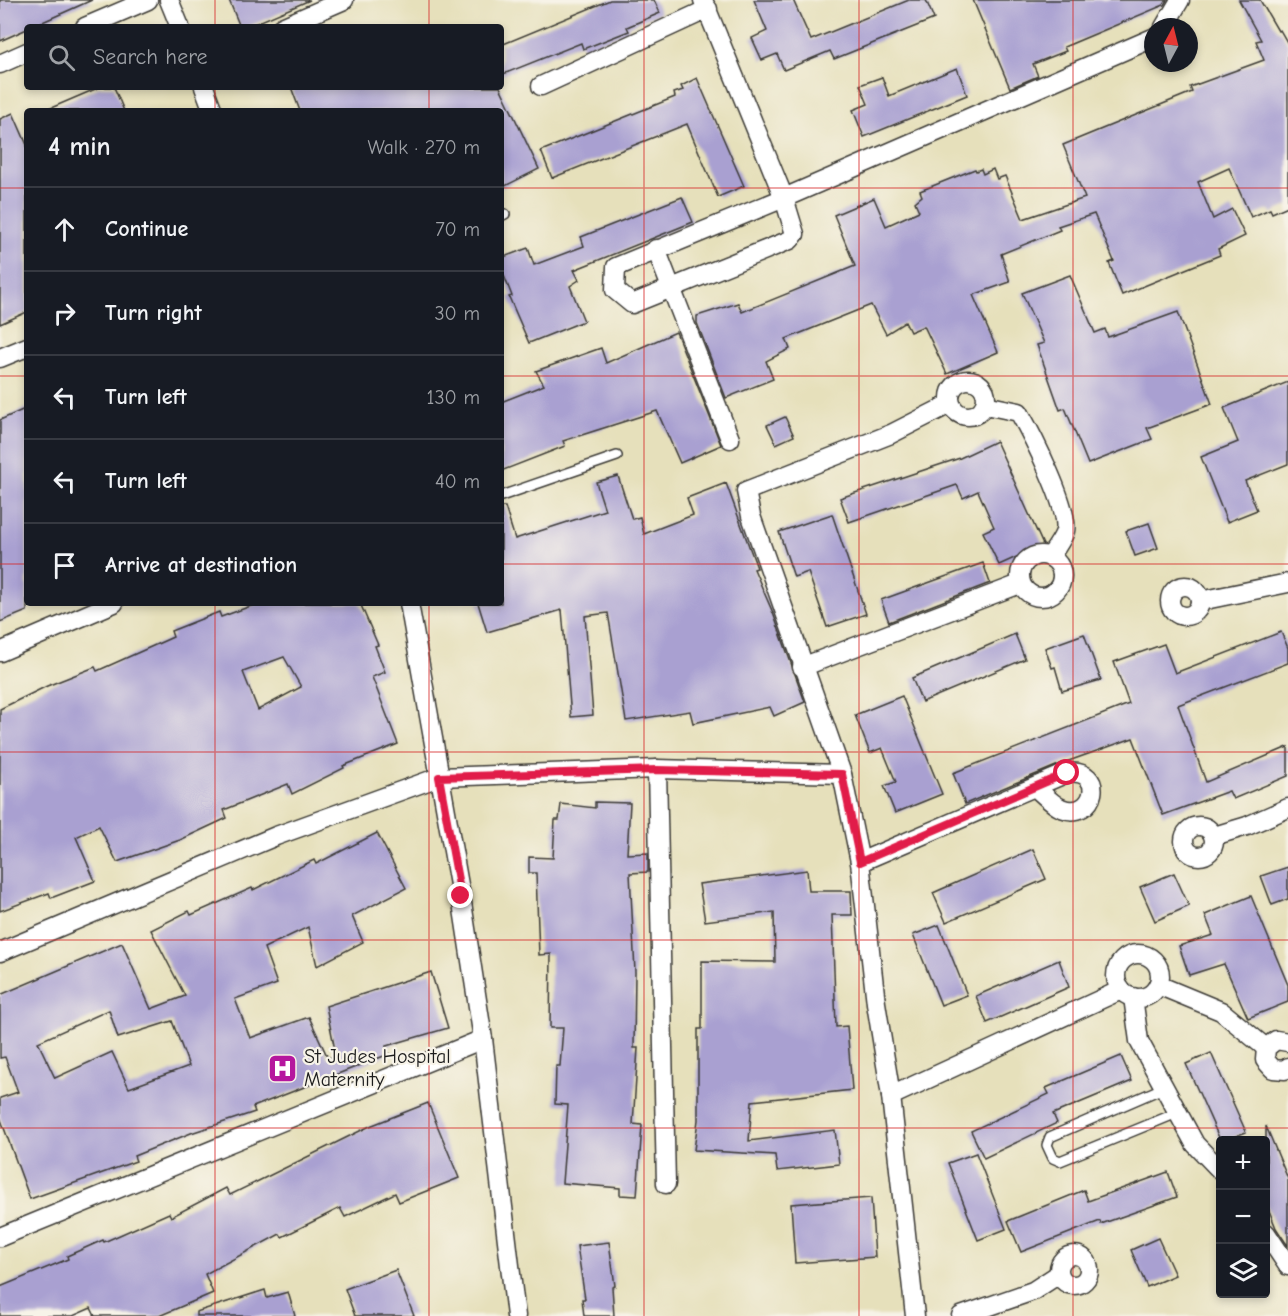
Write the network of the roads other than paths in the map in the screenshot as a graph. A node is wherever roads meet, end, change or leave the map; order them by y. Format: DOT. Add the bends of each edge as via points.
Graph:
graph roads {
  1 [pos="148,0"];
  2 [pos="169,0"];
  3 [pos="344,0"];
  4 [pos="1180,0"];
  5 [pos="706,5"];
  6 [pos="1169,18"];
  7 [pos="92,24"];
  8 [pos="179,24"];
  9 [pos="289,24"];
  10 [pos="1144,42"];
  11 [pos="24,53"];
  12 [pos="0,64"];
  13 [pos="541,86"];
  14 [pos="205,90"];
  15 [pos="212,108"];
  16 [pos="784,198"];
  17 [pos="656,249"];
  18 [pos="671,287"];
  19 [pos="24,348"];
  20 [pos="0,358"];
  21 [pos="950,404"];
  22 [pos="985,405"];
  23 [pos="730,439"];
  24 [pos="617,456"];
  25 [pos="504,495"];
  26 [pos="1051,556"];
  27 [pos="1288,583"];
  28 [pos="1020,584"];
  29 [pos="1200,601"];
  30 [pos="107,606"];
  31 [pos="410,606"];
  32 [pos="0,652"];
  33 [pos="802,667"];
  34 [pos="657,770"];
  35 [pos="842,774"];
  36 [pos="439,777"];
  37 [pos="1035,787"];
  38 [pos="1288,808"];
  39 [pos="1214,836"];
  40 [pos="860,862"];
  41 [pos="0,952"];
  42 [pos="1158,985"];
  43 [pos="1127,994"];
  44 [pos="483,1039"];
  45 [pos="1288,1042"];
  46 [pos="1266,1048"];
  47 [pos="1288,1067"];
  48 [pos="1163,1088"];
  49 [pos="891,1096"];
  50 [pos="1177,1113"];
  51 [pos="1216,1165"];
  52 [pos="666,1184"];
  53 [pos="0,1237"];
  54 [pos="1270,1239"];
  55 [pos="1288,1266"];
  56 [pos="1059,1274"];
  57 [pos="516,1316"];
  58 [pos="915,1316"];
  59 [pos="962,1316"];
  1 -- 7 [label="street"];
  2 -- 8 [label="street"];
  3 -- 9 [label="street"];
  4 -- 6 [label="street"];
  5 -- 13 [label="street"];
  5 -- 16 [label="street"];
  10 -- 16 [label="street"];
  11 -- 12 [label="street"];
  14 -- 15 [label="street"];
  16 -- 17 [label="street"];
  16 -- 18 [label="street" via="795,234 790,240"];
  17 -- 18 [label="street"];
  17 -- 18 [label="street" via="616,267 615,290 632,304"];
  18 -- 23 [label="street"];
  19 -- 20 [label="street"];
  21 -- 22 [label="street" via="960,415 974,415"];
  21 -- 22 [label="street" via="951,390 961,381 975,381 985,392"];
  21 -- 33 [label="street" via="891,434 746,491"];
  22 -- 26 [label="street" via="1019,412 1033,436 1061,505 1065,530"];
  24 -- 25 [label="lane"];
  26 -- 28 [label="street" via="1033,555 1021,567"];
  26 -- 28 [label="street" via="1062,568 1062,585 1049,597 1032,596"];
  27 -- 29 [label="street"];
  28 -- 33 [label="street"];
  30 -- 32 [label="street"];
  31 -- 36 [label="street"];
  33 -- 35 [label="street"];
  34 -- 35 [label="street"];
  34 -- 36 [label="street"];
  34 -- 52 [label="street"];
  35 -- 40 [label="street"];
  36 -- 41 [label="street" via="276,836"];
  36 -- 44 [label="street"];
  37 -- 40 [label="street"];
  38 -- 39 [label="street"];
  40 -- 49 [label="street"];
  42 -- 43 [label="street" via="1148,996"];
  42 -- 43 [label="street" via="1159,970 1150,957 1135,954 1121,961 1115,976"];
  42 -- 46 [label="street" via="1221,1011"];
  43 -- 48 [label="street" via="1139,1041"];
  43 -- 49 [label="street"];
  44 -- 53 [label="street"];
  44 -- 57 [label="street"];
  45 -- 46 [label="street" via="1276,1040"];
  46 -- 47 [label="street" via="1265,1060 1273,1069"];
  48 -- 50 [label="street"];
  48 -- 50 [label="lane" via="1050,1137 1047,1145 1053,1158 1060,1161"];
  49 -- 58 [label="street"];
  50 -- 51 [label="street" via="1195,1144"];
  54 -- 55 [label="street"];
  56 -- 59 [label="street" via="1033,1292"];
}
